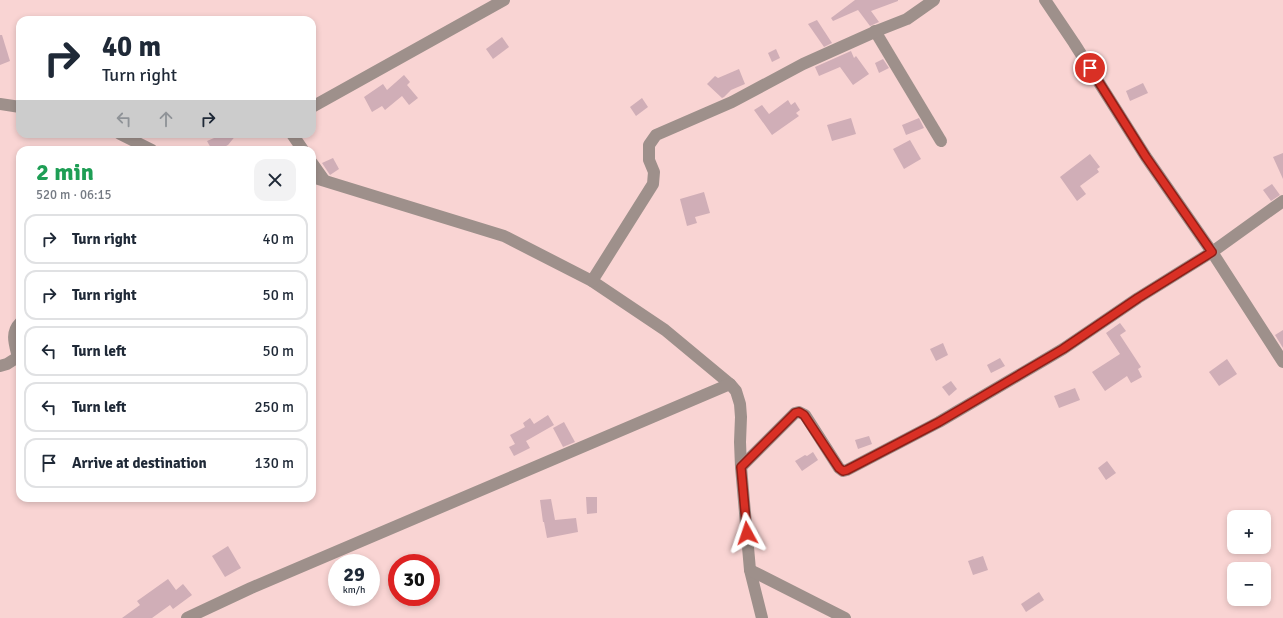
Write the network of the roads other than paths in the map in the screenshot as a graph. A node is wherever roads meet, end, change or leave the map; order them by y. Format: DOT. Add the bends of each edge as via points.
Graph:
graph roads {
  1 [pos="504,0"];
  2 [pos="934,0"];
  3 [pos="1045,0"];
  4 [pos="876,31"];
  5 [pos="0,104"];
  6 [pos="316,105"];
  7 [pos="16,106"];
  8 [pos="128,138"];
  9 [pos="941,141"];
  10 [pos="144,146"];
  11 [pos="316,169"];
  12 [pos="316,178"];
  13 [pos="324,180"];
  14 [pos="1283,201"];
  15 [pos="1212,252"];
  16 [pos="592,281"];
  17 [pos="16,327"];
  18 [pos="16,347"];
  19 [pos="16,358"];
  20 [pos="1283,362"];
  21 [pos="0,366"];
  22 [pos="730,384"];
  23 [pos="741,467"];
  24 [pos="750,570"];
  25 [pos="186,618"];
  26 [pos="762,618"];
  27 [pos="845,618"];
  1 -- 6 [label="street"];
  2 -- 4 [label="street" via="907,19"];
  3 -- 15 [label="street" via="1146,157"];
  4 -- 9 [label="street"];
  4 -- 16 [label="street" via="803,64 732,102 656,136 650,145 649,160 654,172 653,184"];
  5 -- 7 [label="street"];
  8 -- 10 [label="street"];
  11 -- 13 [label="street"];
  12 -- 13 [label="street"];
  13 -- 16 [label="street" via="504,236"];
  14 -- 15 [label="street"];
  15 -- 20 [label="street"];
  15 -- 23 [label="street" via="1063,349 939,422 847,470 839,468 804,415 799,412 795,413"];
  16 -- 22 [label="street" via="664,330"];
  17 -- 18 [label="street"];
  19 -- 21 [label="street"];
  22 -- 23 [label="street" via="736,391 740,404"];
  22 -- 25 [label="street" via="250,588"];
  23 -- 24 [label="street"];
  24 -- 26 [label="street"];
  24 -- 27 [label="street"];
}
